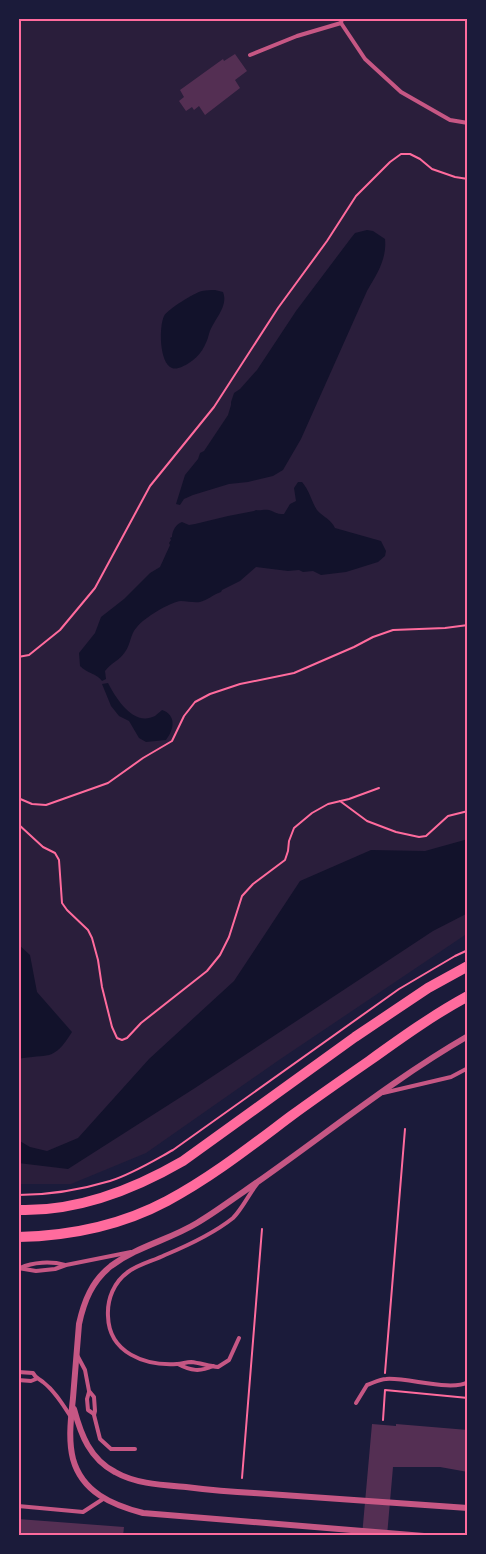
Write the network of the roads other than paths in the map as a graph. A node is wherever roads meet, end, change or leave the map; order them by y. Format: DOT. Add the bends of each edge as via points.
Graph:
graph roads {
  1 [pos="341,20"];
  2 [pos="250,55"];
  3 [pos="468,123"];
  4 [pos="468,966"];
  5 [pos="468,996"];
  6 [pos="468,1036"];
  7 [pos="468,1068"];
  8 [pos="380,1094"];
  9 [pos="259,1181"];
  10 [pos="18,1210"];
  11 [pos="18,1237"];
  12 [pos="134,1251"];
  13 [pos="19,1268"];
  14 [pos="239,1338"];
  15 [pos="76,1354"];
  16 [pos="18,1371"];
  17 [pos="36,1379"];
  18 [pos="18,1380"];
  19 [pos="468,1382"];
  20 [pos="73,1403"];
  21 [pos="356,1403"];
  22 [pos="72,1418"];
  23 [pos="135,1449"];
  24 [pos="103,1498"];
  25 [pos="18,1506"];
  26 [pos="468,1508"];
  27 [pos="424,1536"];
  1 -- 2 [label="lane"];
  1 -- 3 [label="lane" via="365,58 401,92 450,120"];
  4 -- 10 [label="main road" via="355,1037 162,1173 98,1199"];
  5 -- 11 [label="main road" via="418,1026 225,1165 165,1202 107,1224"];
  6 -- 8 [label="street"];
  7 -- 8 [label="lane" via="451,1077"];
  8 -- 9 [label="street"];
  9 -- 12 [label="street" via="196,1224"];
  9 -- 14 [label="lane" via="234,1217 196,1242 128,1272 117,1283 107,1308 108,1322 118,1345 137,1359 218,1367 229,1360"];
  12 -- 13 [label="lane" via="55,1269"];
  12 -- 15 [label="street" via="111,1266 88,1294"];
  15 -- 20 [label="street"];
  15 -- 23 [label="lane" via="86,1370 89,1391 94,1397 100,1439 111,1449"];
  16 -- 17 [label="lane" via="33,1373"];
  17 -- 18 [label="lane"];
  17 -- 22 [label="lane" via="43,1381"];
  19 -- 21 [label="lane" via="449,1385 384,1379 367,1385"];
  20 -- 22 [label="street"];
  20 -- 26 [label="street" via="89,1450 114,1472 149,1484"];
  22 -- 24 [label="street" via="73,1459 80,1476"];
  24 -- 25 [label="lane" via="83,1512"];
  24 -- 27 [label="street" via="142,1513"];
}
